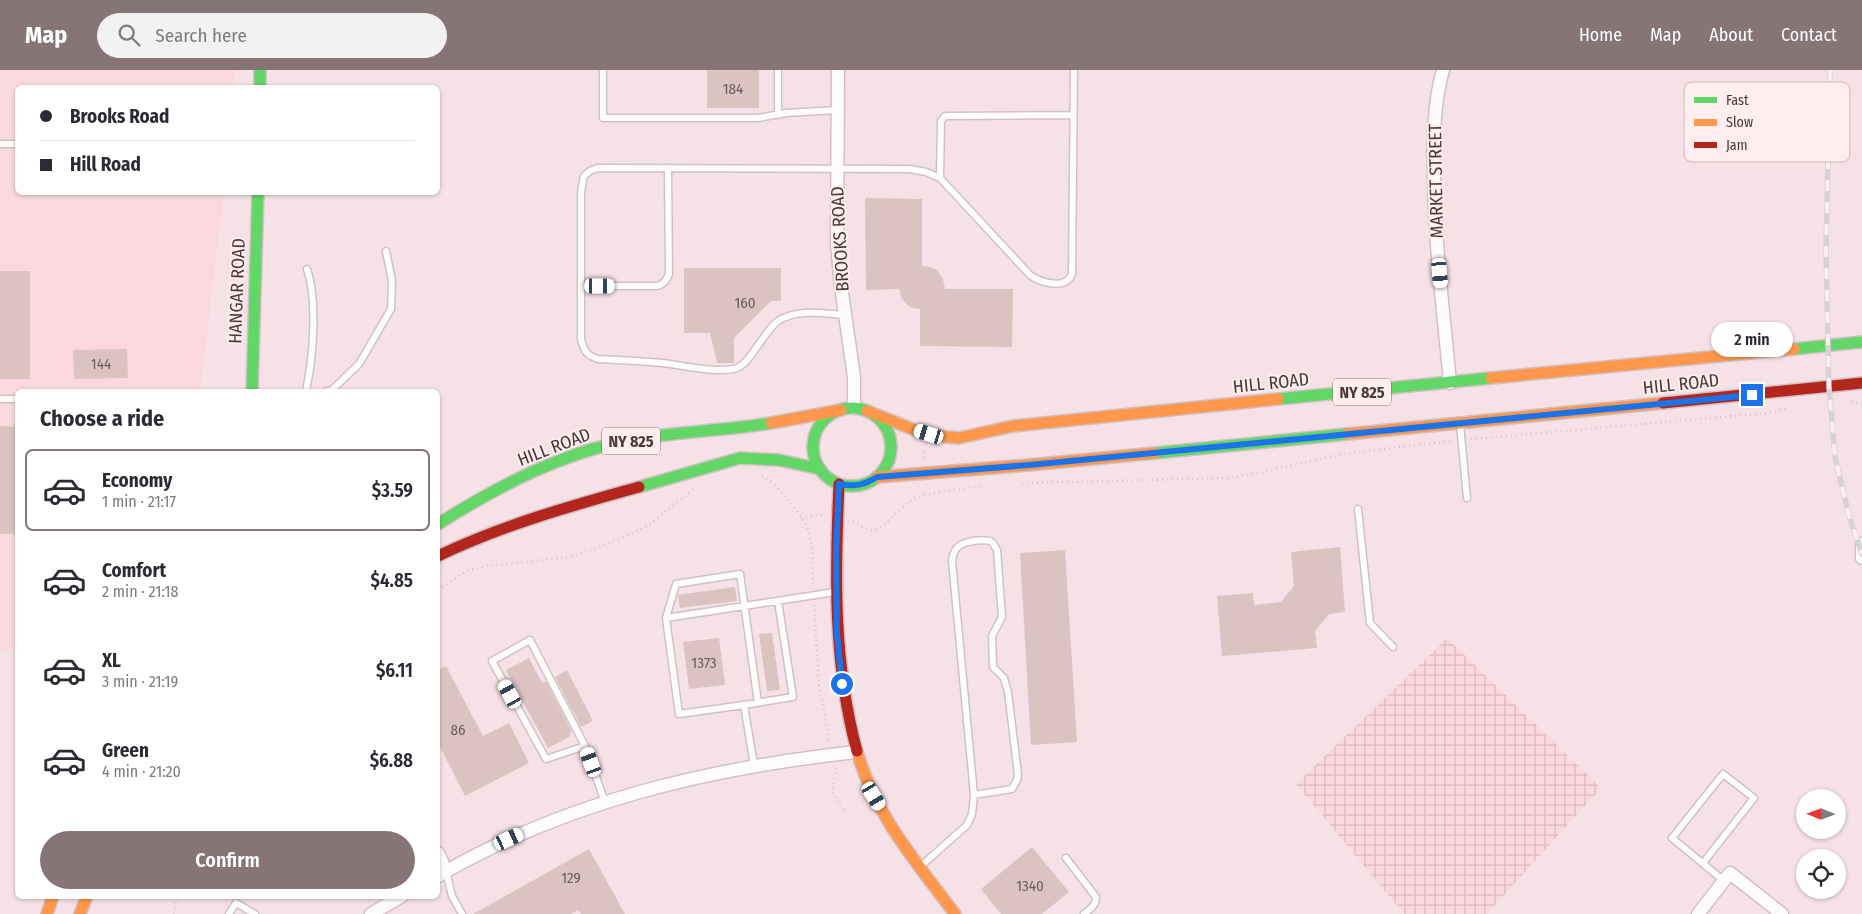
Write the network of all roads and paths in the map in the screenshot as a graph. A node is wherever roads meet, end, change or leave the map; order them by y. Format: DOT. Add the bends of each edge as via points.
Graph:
graph roads {
  1 [pos="260,70"];
  2 [pos="603,70"];
  3 [pos="778,70"];
  4 [pos="838,70"];
  5 [pos="1074,70"];
  6 [pos="1443,70"];
  7 [pos="260,85"];
  8 [pos="837,110"];
  9 [pos="778,115"];
  10 [pos="1074,115"];
  11 [pos="2,144"];
  12 [pos="15,144"];
  13 [pos="668,168"];
  14 [pos="837,169"];
  15 [pos="940,178"];
  16 [pos="258,195"];
  17 [pos="386,251"];
  18 [pos="307,269"];
  19 [pos="581,286"];
  20 [pos="846,315"];
  21 [pos="1862,342"];
  22 [pos="1450,383"];
  23 [pos="1862,383"];
  24 [pos="252,389"];
  25 [pos="306,389"];
  26 [pos="333,389"];
  27 [pos="0,399"];
  28 [pos="15,399"];
  29 [pos="1848,401"];
  30 [pos="1862,403"];
  31 [pos="1792,407"];
  32 [pos="848,409"];
  33 [pos="867,411"];
  34 [pos="1460,423"];
  35 [pos="1462,440"];
  36 [pos="820,470"];
  37 [pos="760,476"];
  38 [pos="877,477"];
  39 [pos="1022,483"];
  40 [pos="839,484"];
  41 [pos="984,486"];
  42 [pos="696,488"];
  43 [pos="1467,498"];
  44 [pos="1358,509"];
  45 [pos="828,513"];
  46 [pos="802,518"];
  47 [pos="440,523"];
  48 [pos="863,526"];
  49 [pos="1862,544"];
  50 [pos="440,555"];
  51 [pos="1862,558"];
  52 [pos="440,589"];
  53 [pos="837,592"];
  54 [pos="814,595"];
  55 [pos="778,601"];
  56 [pos="744,606"];
  57 [pos="666,618"];
  58 [pos="1393,647"];
  59 [pos="758,703"];
  60 [pos="744,705"];
  61 [pos="585,746"];
  62 [pos="856,752"];
  63 [pos="832,754"];
  64 [pos="754,765"];
  65 [pos="974,795"];
  66 [pos="605,802"];
  67 [pos="844,813"];
  68 [pos="1066,858"];
  69 [pos="1703,863"];
  70 [pos="920,867"];
  71 [pos="442,873"];
  72 [pos="1724,881"];
  73 [pos="52,899"];
  74 [pos="86,899"];
  75 [pos="176,899"];
  76 [pos="397,899"];
  77 [pos="46,914"];
  78 [pos="80,914"];
  79 [pos="174,914"];
  80 [pos="229,914"];
  81 [pos="255,914"];
  82 [pos="371,914"];
  83 [pos="462,914"];
  84 [pos="954,914"];
  85 [pos="1084,914"];
  86 [pos="1698,914"];
  87 [pos="1782,914"];
  1 -- 7 [label="main road"];
  2 -- 9 [label="lane" via="603,118 758,118"];
  3 -- 9 [label="lane"];
  4 -- 8 [label="street, BROOKS ROAD"];
  5 -- 10 [label="lane"];
  6 -- 22 [label="street, MARKET STREET" via="1433,147 1434,211"];
  8 -- 9 [label="lane"];
  8 -- 14 [label="street, BROOKS ROAD"];
  10 -- 15 [label="lane" via="946,116 940,121"];
  10 -- 15 [label="lane" via="1072,274 1066,282 1043,282 1030,275"];
  11 -- 12 [label="lane"];
  13 -- 14 [label="lane"];
  13 -- 19 [label="lane" via="597,168 584,176 581,192"];
  13 -- 19 [label="lane" via="666,281 657,286"];
  14 -- 15 [label="lane" via="910,169"];
  14 -- 20 [label="street, BROOKS ROAD" via="837,244"];
  16 -- 24 [label="main road, HANGAR ROAD"];
  17 -- 26 [label="lane" via="392,281 391,309 359,364"];
  18 -- 25 [label="lane" via="313,310"];
  19 -- 20 [label="lane" via="581,339 584,351 598,359 731,369 746,362 771,328 789,316"];
  20 -- 32 [label="street, BROOKS ROAD" via="854,377"];
  21 -- 22 [label="main road, HILL ROAD / NY 825"];
  22 -- 33 [label="main road, HILL ROAD / NY 825" via="1039,423 959,438 938,436"];
  23 -- 34 [label="main road, HILL ROAD / NY 825"];
  27 -- 28 [label="lane"];
  29 -- 30 [label="path"];
  31 -- 35 [label="path" via="1768,413"];
  32 -- 33 [label="main road, NY 825"];
  32 -- 36 [label="main road" via="830,415 815,434 814,458"];
  32 -- 47 [label="main road, HILL ROAD / NY 825" via="745,427 672,433 596,448 514,481"];
  33 -- 38 [label="main road" via="878,418 890,441 886,467"];
  34 -- 35 [label="lane"];
  34 -- 38 [label="main road, HILL ROAD / NY 825"];
  35 -- 39 [label="path" via="1372,450 1227,478"];
  35 -- 43 [label="lane"];
  36 -- 40 [label="main road, NY 825"];
  36 -- 50 [label="main road, NY 825" via="779,460 740,458 553,511 474,538"];
  37 -- 46 [label="path" via="767,478"];
  38 -- 40 [label="main road, NY 825" via="865,484"];
  40 -- 53 [label="main road"];
  41 -- 48 [label="path" via="914,499 876,530"];
  42 -- 52 [label="path" via="650,524 591,550 571,557 485,566"];
  44 -- 58 [label="lane" via="1370,623"];
  45 -- 46 [label="path"];
  46 -- 54 [label="path" via="810,537"];
  49 -- 51 [label="street"];
  53 -- 54 [label="lane"];
  53 -- 62 [label="main road" via="837,634 844,701"];
  54 -- 55 [label="lane"];
  54 -- 63 [label="path" via="819,687"];
  55 -- 56 [label="lane"];
  55 -- 59 [label="lane" via="792,698"];
  56 -- 57 [label="lane"];
  56 -- 57 [label="lane" via="740,574 676,584"];
  56 -- 59 [label="lane"];
  57 -- 60 [label="lane" via="679,714"];
  59 -- 60 [label="lane"];
  60 -- 64 [label="lane"];
  61 -- 61 [label="lane" via="530,640 492,661 546,759"];
  61 -- 66 [label="lane"];
  62 -- 63 [label="street"];
  62 -- 70 [label="main road" via="874,796"];
  63 -- 64 [label="street"];
  63 -- 67 [label="path" via="836,771 832,792"];
  64 -- 66 [label="street" via="698,776"];
  65 -- 65 [label="lane" via="952,562 953,552 958,546 989,540 998,550 1002,617 992,636 993,667 1004,678 1008,692 1018,775 1012,790"];
  65 -- 70 [label="lane" via="967,825"];
  66 -- 71 [label="street" via="536,827"];
  68 -- 85 [label="lane" via="1096,897 1094,906"];
  69 -- 69 [label="lane" via="1672,838 1723,774 1754,798"];
  69 -- 72 [label="lane"];
  70 -- 84 [label="main road"];
  71 -- 83 [label="lane"];
  72 -- 86 [label="street"];
  72 -- 87 [label="street" via="1730,873"];
  73 -- 77 [label="main road"];
  74 -- 78 [label="main road"];
  75 -- 79 [label="path"];
  76 -- 82 [label="street"];
  80 -- 81 [label="lane" via="236,903"];
}
